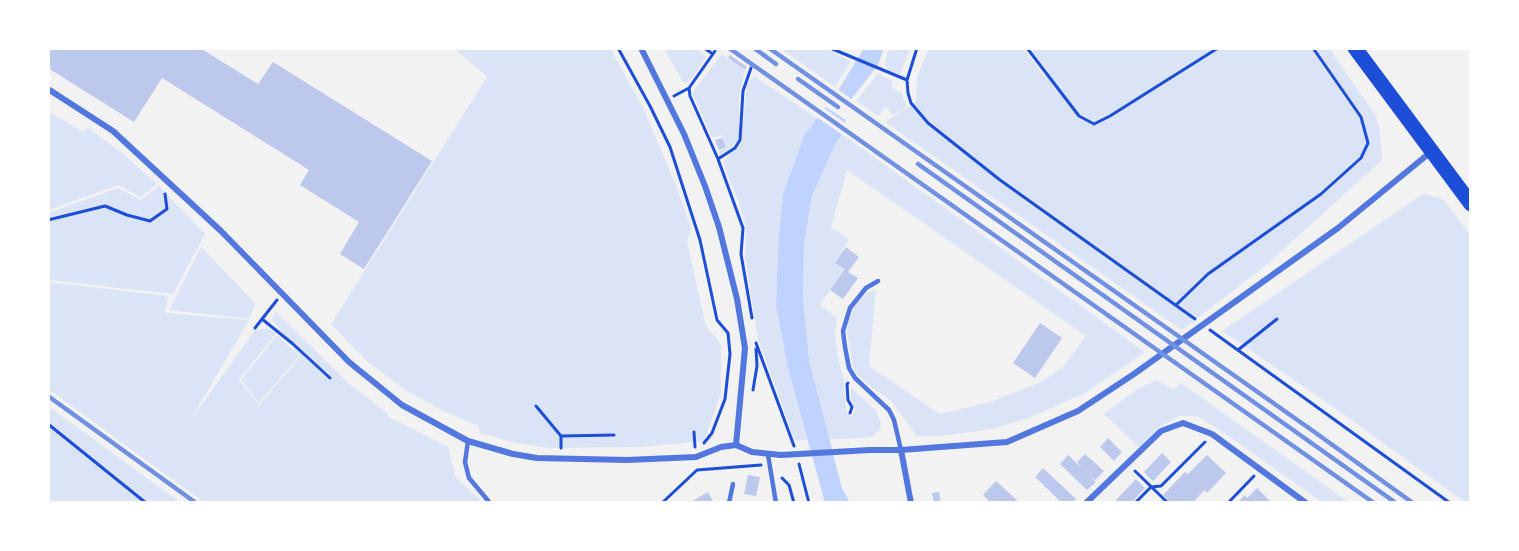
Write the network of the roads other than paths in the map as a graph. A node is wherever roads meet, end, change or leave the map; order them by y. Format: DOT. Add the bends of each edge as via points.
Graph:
graph roads {
  1 [pos="641,48"];
  2 [pos="1355,48"];
  3 [pos="48,89"];
  4 [pos="1433,151"];
  5 [pos="1471,204"];
  6 [pos="878,281"];
  7 [pos="468,441"];
  8 [pos="736,446"];
  9 [pos="901,450"];
  10 [pos="768,455"];
  11 [pos="733,484"];
  12 [pos="490,503"];
  13 [pos="729,503"];
  14 [pos="776,503"];
  15 [pos="911,503"];
  16 [pos="1086,503"];
  17 [pos="1306,503"];
  1 -- 8 [label="street" via="705,186 737,299 745,348"];
  2 -- 4 [label="main road"];
  3 -- 7 [label="street" via="113,131 221,231 349,362 402,405"];
  4 -- 5 [label="main road"];
  4 -- 9 [label="street" via="1338,228 1078,411 1007,442"];
  6 -- 9 [label="lane" via="856,297 849,308 843,331 845,347 855,378 890,410"];
  7 -- 8 [label="street" via="537,459 696,457 721,447"];
  7 -- 12 [label="lane" via="465,462 469,478"];
  8 -- 10 [label="street"];
  9 -- 10 [label="street"];
  9 -- 15 [label="street"];
  10 -- 14 [label="lane"];
  11 -- 13 [label="lane"];
  16 -- 17 [label="street" via="1161,431 1183,423 1212,434"];
}
